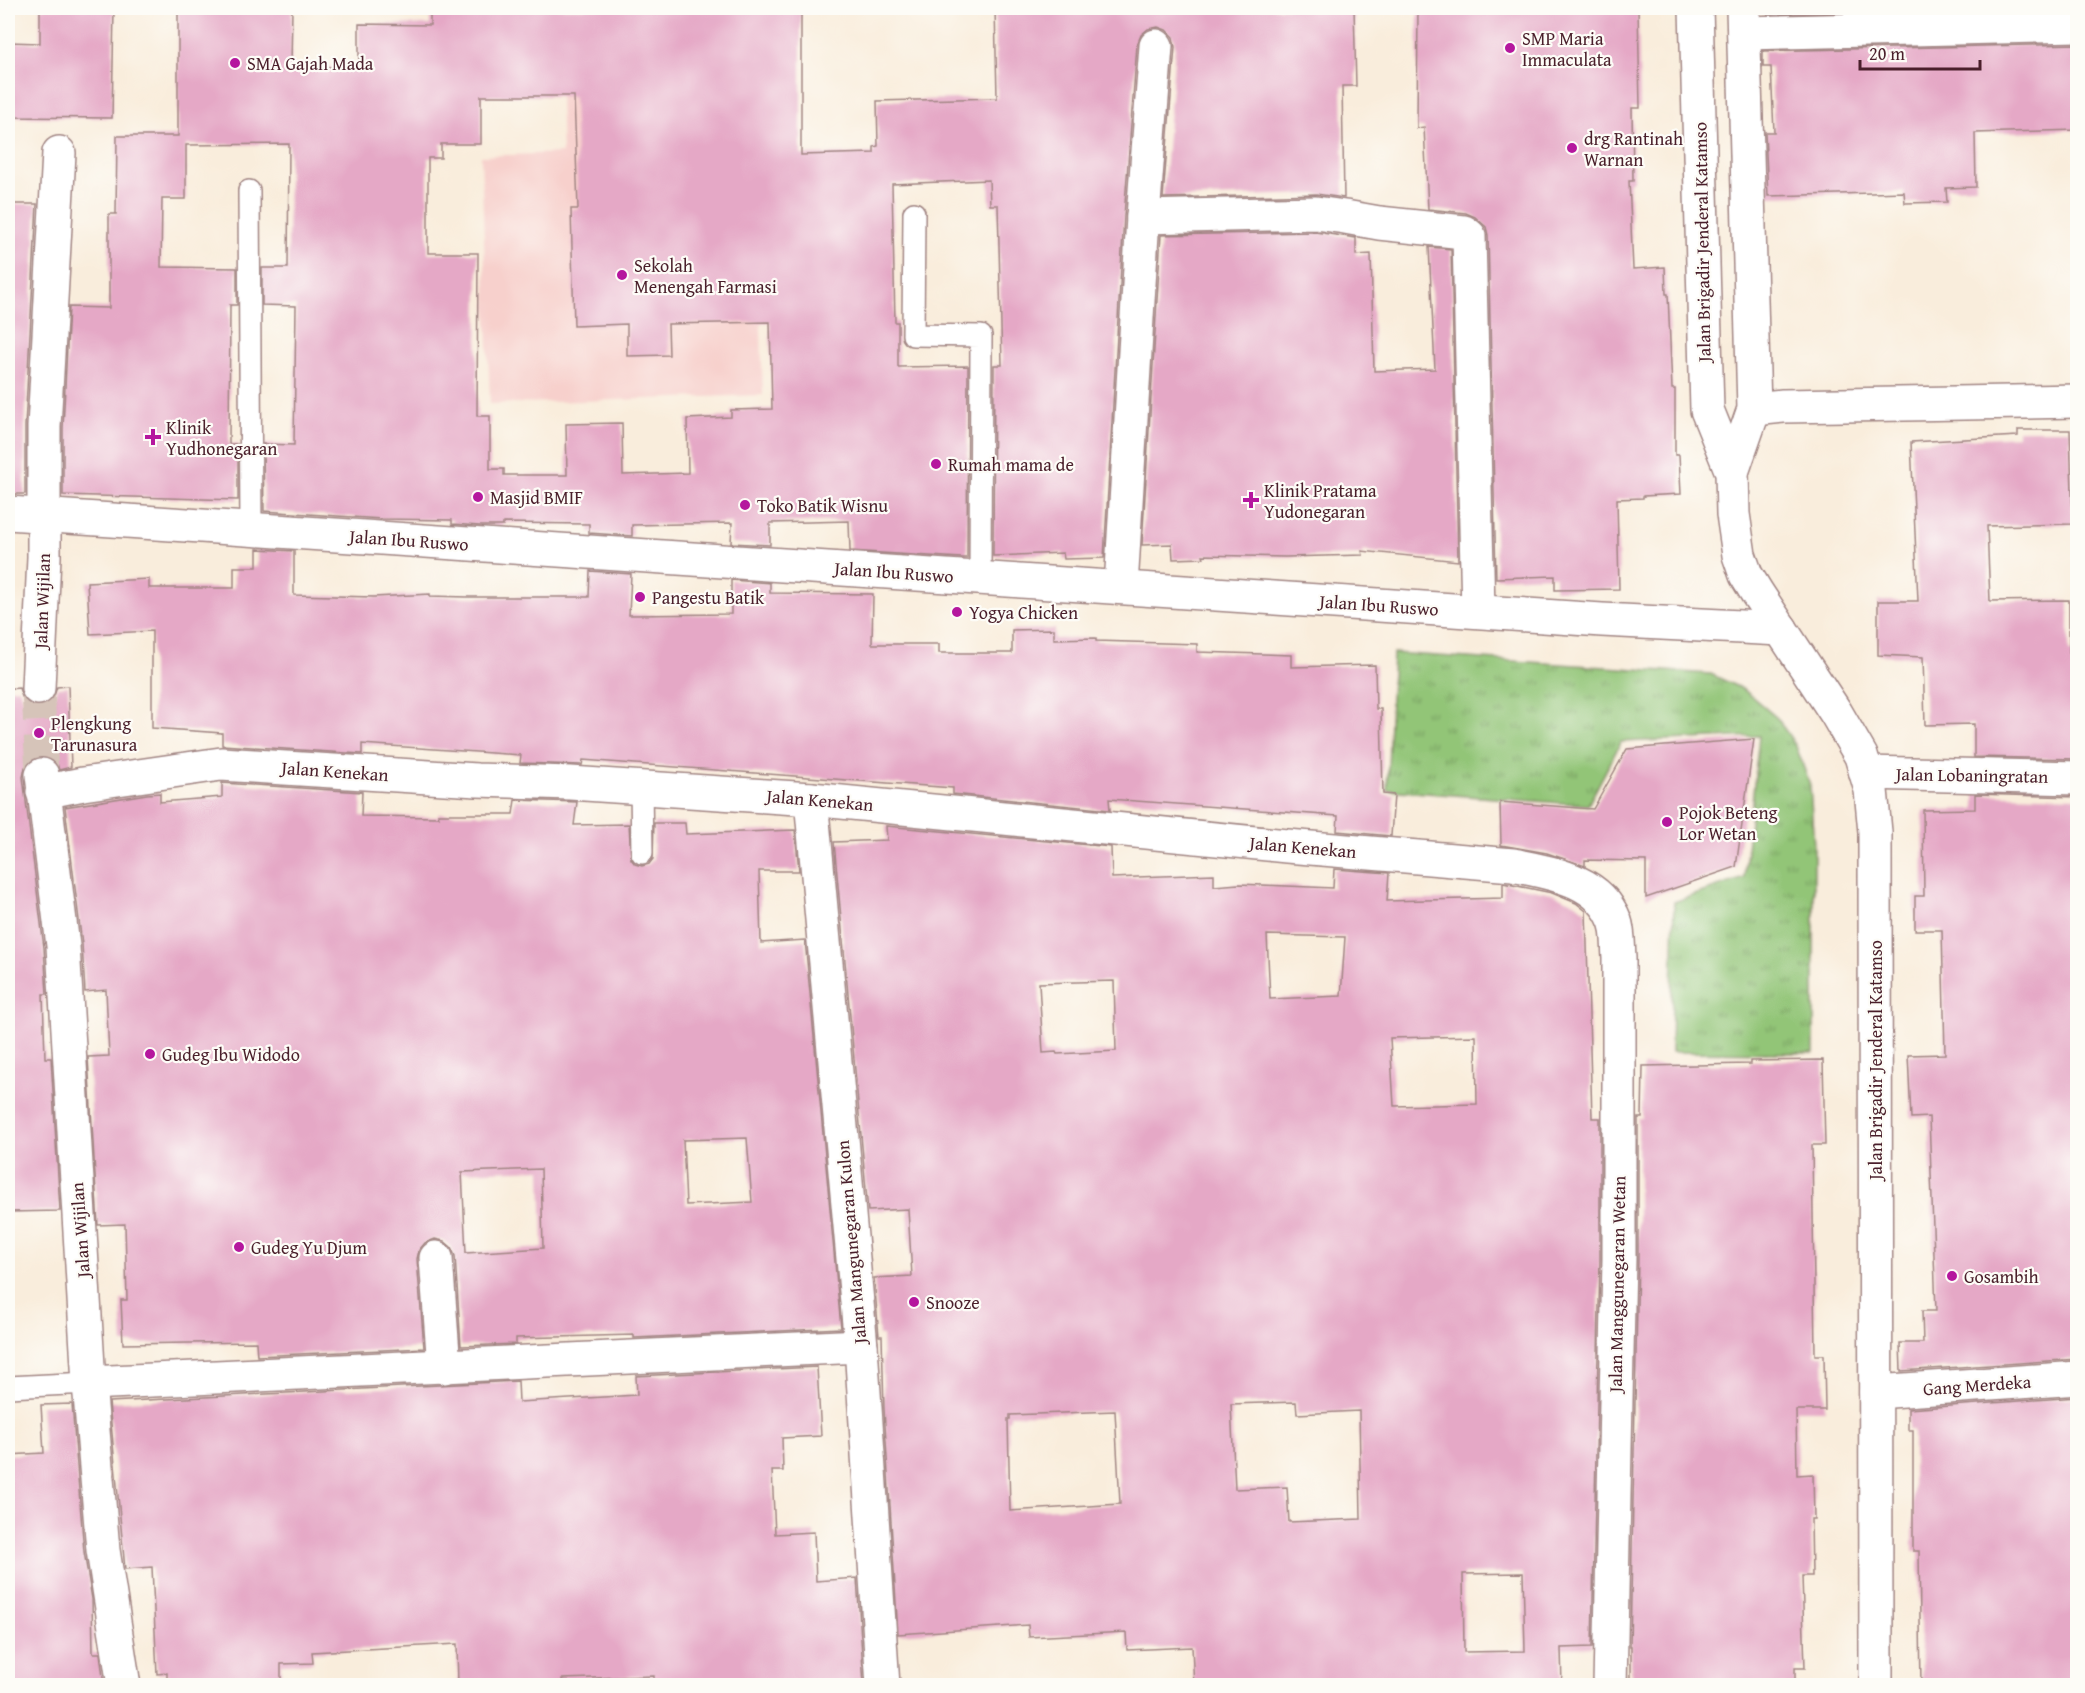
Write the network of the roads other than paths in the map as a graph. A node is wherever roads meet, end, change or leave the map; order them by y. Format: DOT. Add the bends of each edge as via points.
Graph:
graph roads {
  1 [pos="1696,8"];
  2 [pos="1744,20"];
  3 [pos="2078,25"];
  4 [pos="1156,46"];
  5 [pos="59,153"];
  6 [pos="249,191"];
  7 [pos="914,213"];
  8 [pos="1143,217"];
  9 [pos="2078,401"];
  10 [pos="1754,409"];
  11 [pos="1732,472"];
  12 [pos="8,513"];
  13 [pos="45,515"];
  14 [pos="251,530"];
  15 [pos="980,578"];
  16 [pos="1121,587"];
  17 [pos="1478,612"];
  18 [pos="1781,629"];
  19 [pos="38,688"];
  20 [pos="1866,772"];
  21 [pos="2078,778"];
  22 [pos="42,783"];
  23 [pos="641,787"];
  24 [pos="812,799"];
  25 [pos="642,853"];
  26 [pos="1592,891"];
  27 [pos="436,1258"];
  28 [pos="861,1346"];
  29 [pos="444,1367"];
  30 [pos="2078,1378"];
  31 [pos="89,1383"];
  32 [pos="8,1387"];
  33 [pos="1876,1392"];
  34 [pos="124,1686"];
  35 [pos="883,1686"];
  36 [pos="1610,1686"];
  37 [pos="1876,1686"];
  1 -- 11 [label="street, Jalan Brigadir Jenderal Katamso" via="1707,410"];
  2 -- 3 [label="street"];
  2 -- 10 [label="street, Jalan Brigadir Jenderal Katamso"];
  4 -- 8 [label="street"];
  5 -- 13 [label="street, Jalan Wijilan" via="44,427"];
  6 -- 14 [label="lane"];
  7 -- 15 [label="lane" via="913,335 981,336"];
  8 -- 16 [label="street"];
  8 -- 17 [label="street" via="1316,213 1464,232 1469,236"];
  9 -- 10 [label="street" via="1783,405"];
  10 -- 11 [label="street, Jalan Brigadir Jenderal Katamso"];
  11 -- 18 [label="street, Jalan Brigadir Jenderal Katamso" via="1734,534 1739,555 1746,575"];
  12 -- 13 [label="street, Jalan Ibu Ruswo"];
  13 -- 14 [label="street, Jalan Ibu Ruswo"];
  13 -- 19 [label="street, Jalan Wijilan"];
  14 -- 15 [label="street, Jalan Ibu Ruswo"];
  15 -- 16 [label="street, Jalan Ibu Ruswo"];
  16 -- 17 [label="street, Jalan Ibu Ruswo"];
  17 -- 18 [label="street, Jalan Ibu Ruswo"];
  18 -- 20 [label="street, Jalan Brigadir Jenderal Katamso" via="1836,713"];
  20 -- 21 [label="street, Jalan Lobaningratan"];
  20 -- 33 [label="street, Jalan Brigadir Jenderal Katamso" via="1875,832"];
  22 -- 23 [label="street, Jalan Kenekan" via="83,784 221,764"];
  22 -- 31 [label="street, Jalan Wijilan" via="63,946"];
  23 -- 24 [label="street, Jalan Kenekan"];
  23 -- 25 [label="lane"];
  24 -- 26 [label="street, Jalan Kenekan" via="1513,865 1565,876"];
  24 -- 28 [label="street, Jalan Mangunegaran Kulon"];
  26 -- 36 [label="street, Jalan Manggunegaran Wetan" via="1615,921 1619,958 1619,1258"];
  27 -- 29 [label="street"];
  28 -- 29 [label="street"];
  28 -- 35 [label="street, Jalan Mangunegaran Kulon"];
  29 -- 31 [label="street"];
  30 -- 33 [label="street, Gang Merdeka"];
  31 -- 32 [label="lane"];
  31 -- 34 [label="street, Jalan Wijilan" via="103,1550"];
  33 -- 37 [label="street, Jalan Brigadir Jenderal Katamso"];
}
